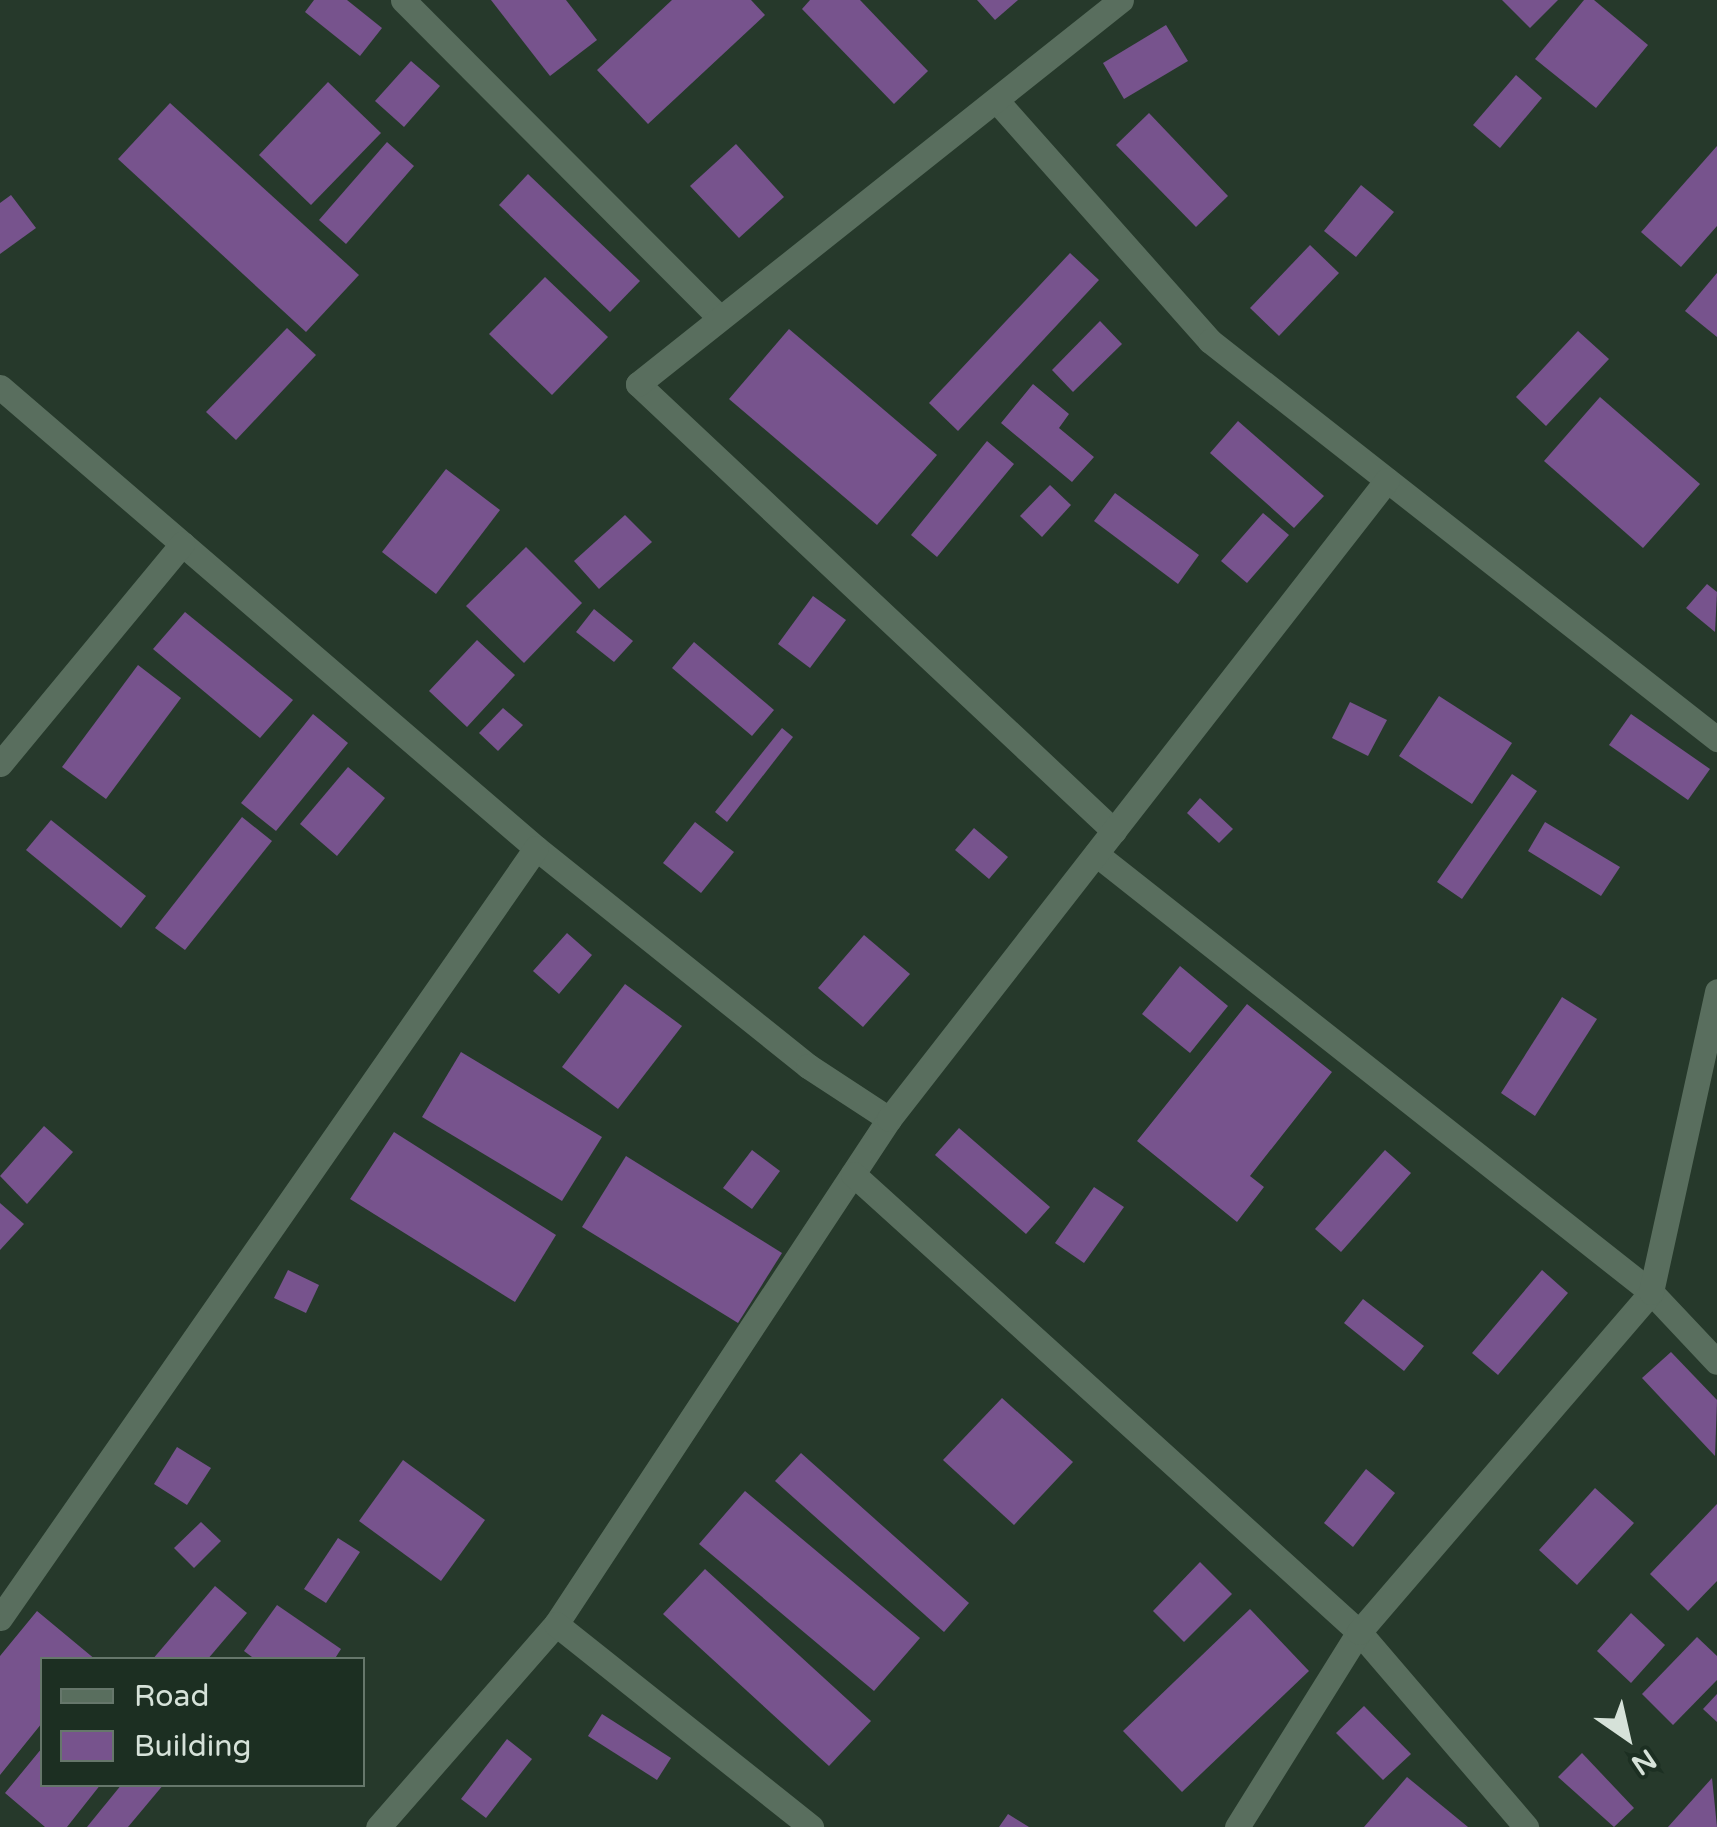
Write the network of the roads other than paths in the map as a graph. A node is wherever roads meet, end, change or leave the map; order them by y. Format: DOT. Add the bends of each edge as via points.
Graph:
graph roads {
  1 [pos="403,0"];
  2 [pos="1121,0"];
  3 [pos="996,100"];
  4 [pos="720,318"];
  5 [pos="0,387"];
  6 [pos="1387,480"];
  7 [pos="182,544"];
  8 [pos="1717,740"];
  9 [pos="0,764"];
  10 [pos="1114,831"];
  11 [pos="536,848"];
  12 [pos="1096,854"];
  13 [pos="1717,991"];
  14 [pos="890,1119"];
  15 [pos="853,1174"];
  16 [pos="1650,1292"];
  17 [pos="1717,1362"];
  18 [pos="0,1618"];
  19 [pos="556,1624"];
  20 [pos="1359,1632"];
  21 [pos="378,1827"];
  22 [pos="810,1827"];
  23 [pos="1237,1827"];
  24 [pos="1526,1827"];
  1 -- 4 [label="street"];
  2 -- 3 [label="street"];
  3 -- 4 [label="street"];
  3 -- 6 [label="street" via="1210,341"];
  4 -- 10 [label="street" via="638,384"];
  5 -- 7 [label="street"];
  6 -- 8 [label="street"];
  6 -- 10 [label="street"];
  7 -- 9 [label="street"];
  7 -- 11 [label="street"];
  10 -- 12 [label="street"];
  11 -- 14 [label="street" via="808,1066"];
  11 -- 18 [label="street"];
  12 -- 14 [label="street"];
  12 -- 16 [label="street"];
  13 -- 16 [label="street"];
  14 -- 15 [label="street"];
  15 -- 19 [label="street"];
  15 -- 20 [label="street"];
  16 -- 17 [label="street"];
  16 -- 20 [label="street"];
  19 -- 21 [label="street"];
  19 -- 22 [label="street"];
  20 -- 23 [label="street"];
  20 -- 24 [label="street"];
}
